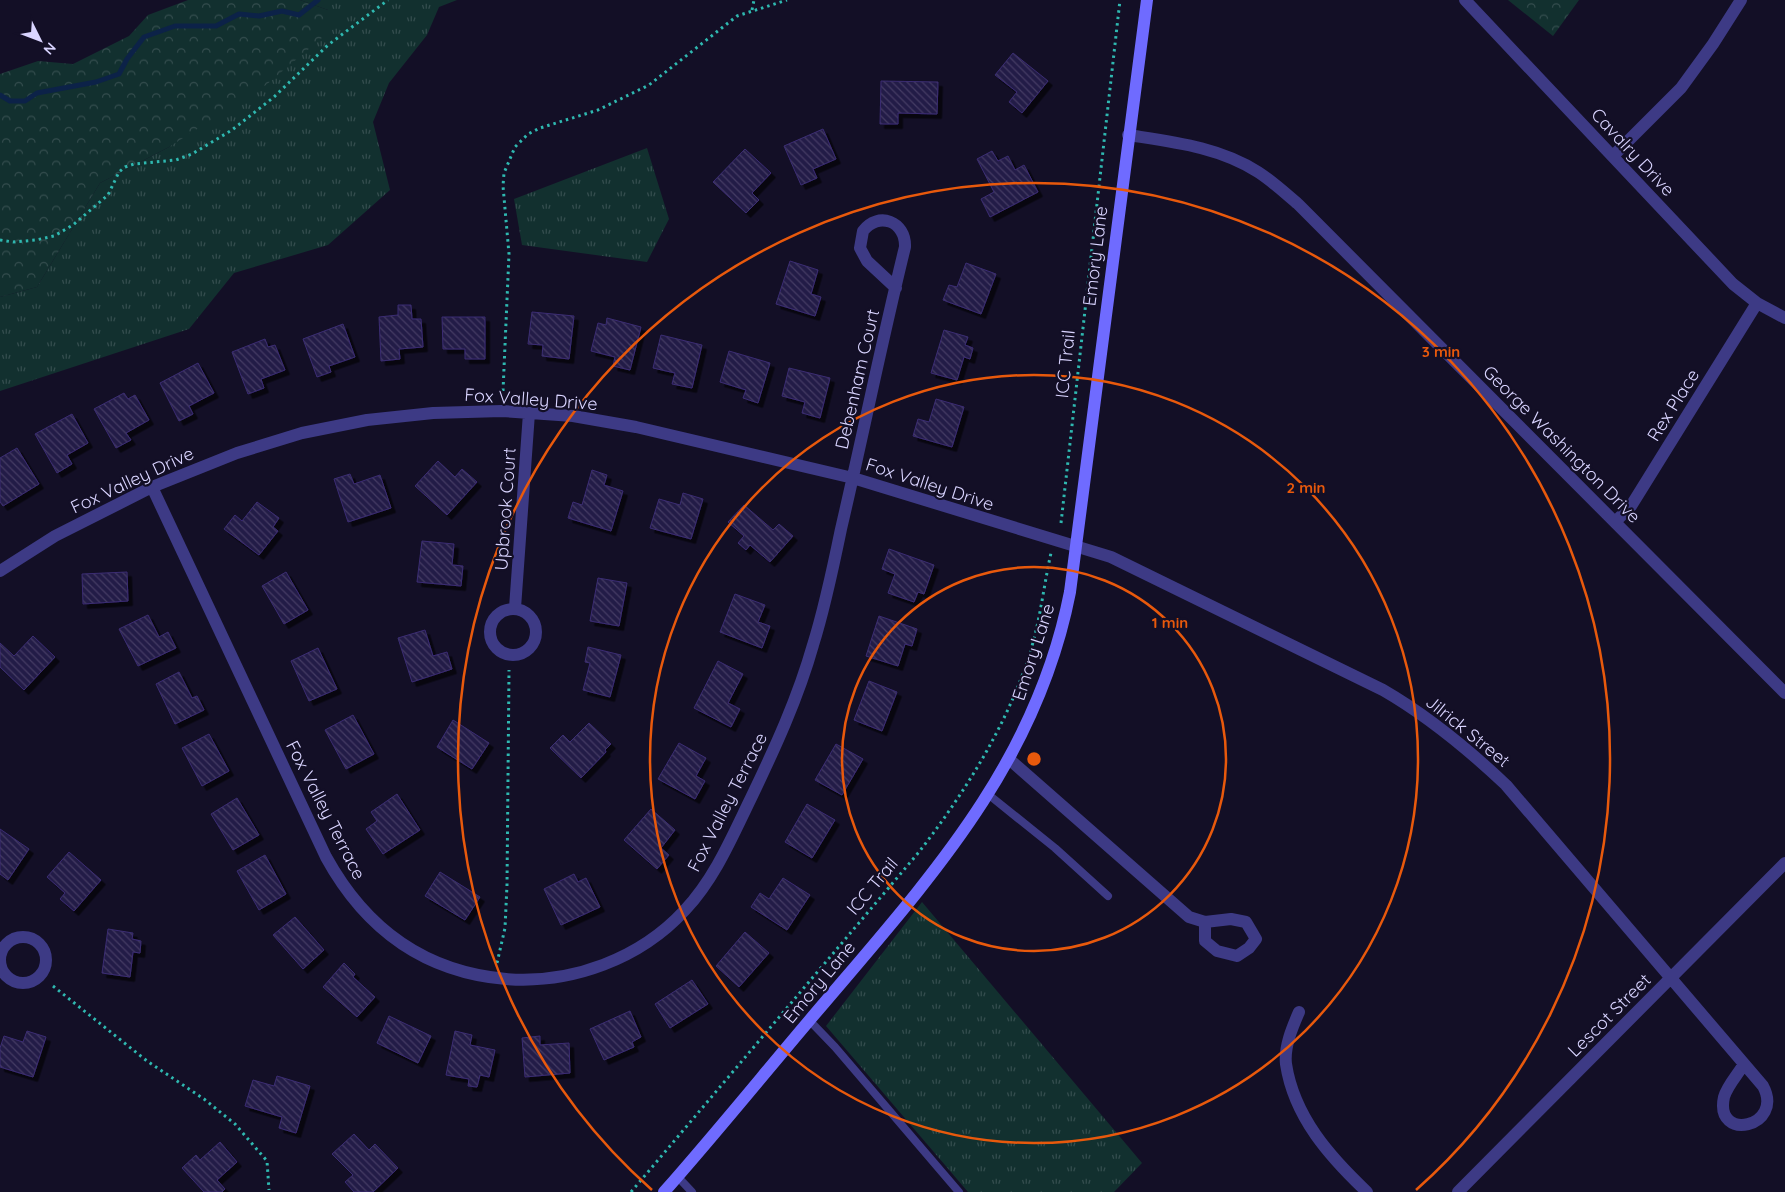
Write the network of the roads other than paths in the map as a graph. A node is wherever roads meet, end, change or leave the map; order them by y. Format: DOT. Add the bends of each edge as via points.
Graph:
graph roads {
  1 [pos="1147,0"];
  2 [pos="1465,0"];
  3 [pos="1741,0"];
  4 [pos="1128,135"];
  5 [pos="1613,156"];
  6 [pos="896,288"];
  7 [pos="1757,303"];
  8 [pos="1785,318"];
  9 [pos="529,413"];
  10 [pos="853,478"];
  11 [pos="152,487"];
  12 [pos="1615,522"];
  13 [pos="1076,548"];
  14 [pos="0,571"];
  15 [pos="515,608"];
  16 [pos="1785,693"];
  17 [pos="1009,759"];
  18 [pos="989,795"];
  19 [pos="1785,863"];
  20 [pos="1108,896"];
  21 [pos="1205,922"];
  22 [pos="1670,978"];
  23 [pos="1298,1012"];
  24 [pos="810,1020"];
  25 [pos="1744,1064"];
  26 [pos="677,1176"];
  27 [pos="666,1191"];
  28 [pos="692,1192"];
  29 [pos="960,1192"];
  30 [pos="1366,1192"];
  31 [pos="1458,1192"];
  1 -- 4 [label="street, Emory Lane"];
  2 -- 5 [label="street, Cavalry Drive"];
  3 -- 5 [label="street" via="1681,88"];
  4 -- 12 [label="street, George Washington Drive" via="1225,155 1259,172 1278,187"];
  4 -- 13 [label="street, Emory Lane"];
  5 -- 7 [label="street, Cavalry Drive" via="1733,284"];
  6 -- 6 [label="street, Debenham Court" via="905,237 895,223 876,220 863,230 860,248 868,261"];
  6 -- 10 [label="street, Debenham Court"];
  7 -- 8 [label="street, Cavalry Drive"];
  7 -- 12 [label="street, Rex Place" via="1631,506"];
  9 -- 10 [label="street, Fox Valley Drive" via="573,416 636,427"];
  9 -- 11 [label="street, Fox Valley Drive" via="433,413 334,426 270,442"];
  9 -- 15 [label="street, Upbrook Court"];
  10 -- 11 [label="street, Fox Valley Terrace" via="823,609 801,683 773,752 699,894 665,929 625,956 578,974 523,980 471,974 421,954 382,930 350,896 326,857"];
  10 -- 13 [label="street, Fox Valley Drive"];
  11 -- 14 [label="street, Fox Valley Drive" via="55,536"];
  12 -- 16 [label="street, George Washington Drive"];
  13 -- 17 [label="street, Emory Lane" via="1060,639 1033,710"];
  13 -- 22 [label="street, Jilrick Street" via="1133,567 1383,690 1427,718 1506,785"];
  17 -- 18 [label="street, Emory Lane"];
  17 -- 21 [label="street" via="1189,918"];
  18 -- 20 [label="lane"];
  18 -- 24 [label="street, Emory Lane" via="943,860"];
  19 -- 22 [label="street, Lescot Street"];
  22 -- 25 [label="street, Jilrick Street"];
  22 -- 31 [label="street, Lescot Street"];
  23 -- 30 [label="street" via="1290,1034 1286,1063 1295,1096 1307,1124 1340,1167"];
  24 -- 26 [label="street, Emory Lane"];
  24 -- 29 [label="lane"];
  25 -- 25 [label="street, Jilrick Street" via="1770,1097 1766,1117 1751,1126 1731,1120 1724,1105 1726,1093"];
  26 -- 27 [label="street, Emory Lane"];
  26 -- 28 [label="lane"];
}
